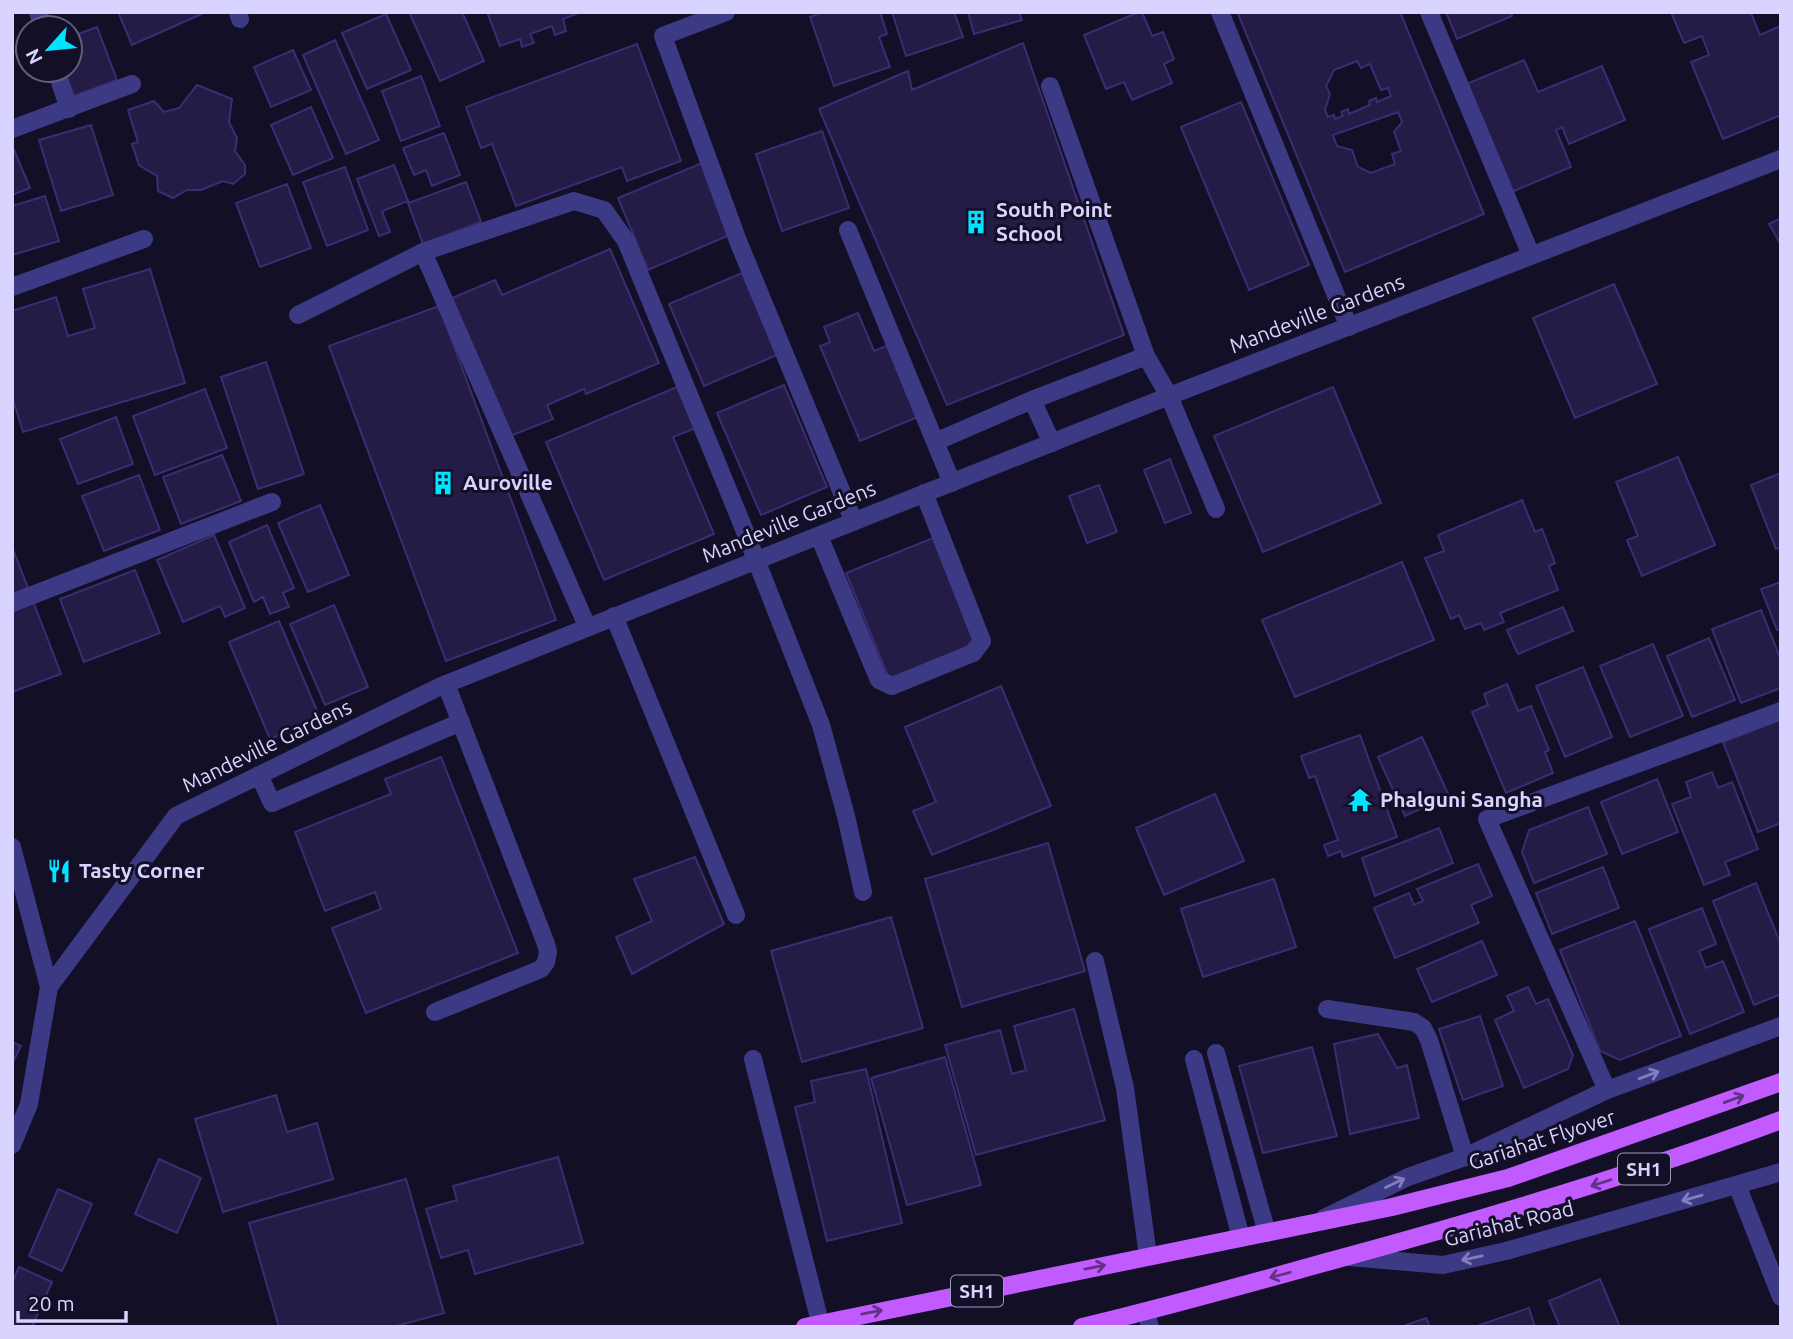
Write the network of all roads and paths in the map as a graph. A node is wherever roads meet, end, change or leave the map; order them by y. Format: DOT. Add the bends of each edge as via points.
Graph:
graph roads {
  1 [pos="726,12"];
  2 [pos="1220,12"];
  3 [pos="1429,12"];
  4 [pos="61,84"];
  5 [pos="132,85"];
  6 [pos="1050,86"];
  7 [pos="69,108"];
  8 [pos="12,129"];
  9 [pos="1781,159"];
  10 [pos="848,230"];
  11 [pos="144,239"];
  12 [pos="424,252"];
  13 [pos="1531,255"];
  14 [pos="12,288"];
  15 [pos="298,315"];
  16 [pos="1349,327"];
  17 [pos="1146,356"];
  18 [pos="1169,396"];
  19 [pos="1032,400"];
  20 [pos="935,442"];
  21 [pos="1052,443"];
  22 [pos="952,483"];
  23 [pos="924,493"];
  24 [pos="272,502"];
  25 [pos="1216,509"];
  26 [pos="854,522"];
  27 [pos="819,536"];
  28 [pos="757,560"];
  29 [pos="12,603"];
  30 [pos="614,616"];
  31 [pos="587,626"];
  32 [pos="446,684"];
  33 [pos="1781,711"];
  34 [pos="461,722"];
  35 [pos="260,775"];
  36 [pos="12,847"];
  37 [pos="863,892"];
  38 [pos="736,915"];
  39 [pos="1095,961"];
  40 [pos="49,987"];
  41 [pos="1327,1010"];
  42 [pos="435,1012"];
  43 [pos="1781,1027"];
  44 [pos="1216,1053"];
  45 [pos="753,1059"];
  46 [pos="1194,1059"];
  47 [pos="1781,1082"];
  48 [pos="1607,1090"];
  49 [pos="1781,1120"];
  50 [pos="12,1145"];
  51 [pos="1465,1157"];
  52 [pos="1781,1172"];
  53 [pos="1737,1185"];
  54 [pos="1312,1224"];
  55 [pos="1267,1233"];
  56 [pos="1241,1238"];
  57 [pos="1148,1256"];
  58 [pos="1346,1257"];
  59 [pos="1781,1297"];
  60 [pos="1148,1319"];
  61 [pos="812,1325"];
  62 [pos="1082,1327"];
  1 -- 26 [label="street" via="663,36 738,241"];
  2 -- 16 [label="street"];
  3 -- 13 [label="street"];
  4 -- 7 [label="street"];
  5 -- 7 [label="street"];
  6 -- 17 [label="street"];
  7 -- 8 [label="street"];
  9 -- 13 [label="street, Mandeville Gardens"];
  10 -- 20 [label="street"];
  11 -- 14 [label="street"];
  12 -- 15 [label="street"];
  12 -- 28 [label="street" via="574,201 604,210 626,241"];
  12 -- 31 [label="street"];
  13 -- 16 [label="street, Mandeville Gardens"];
  16 -- 18 [label="street, Mandeville Gardens"];
  17 -- 18 [label="street"];
  17 -- 19 [label="street"];
  18 -- 21 [label="street, Mandeville Gardens"];
  18 -- 25 [label="street"];
  19 -- 20 [label="street"];
  19 -- 21 [label="street"];
  20 -- 22 [label="street"];
  21 -- 22 [label="street, Mandeville Gardens"];
  22 -- 23 [label="street, Mandeville Gardens"];
  23 -- 26 [label="street, Mandeville Gardens"];
  23 -- 27 [label="street" via="982,641 973,653 903,682 892,686 879,680"];
  24 -- 29 [label="street"];
  26 -- 27 [label="street, Mandeville Gardens"];
  27 -- 28 [label="street, Mandeville Gardens"];
  28 -- 30 [label="street, Mandeville Gardens"];
  28 -- 37 [label="street" via="821,725"];
  30 -- 31 [label="street, Mandeville Gardens"];
  30 -- 38 [label="street"];
  31 -- 32 [label="street, Mandeville Gardens"];
  32 -- 34 [label="street"];
  32 -- 35 [label="street, Mandeville Gardens"];
  33 -- 48 [label="street" via="1487,818"];
  34 -- 35 [label="street" via="272,803"];
  34 -- 42 [label="street" via="548,952 541,969"];
  35 -- 40 [label="street, Mandeville Gardens" via="176,816"];
  36 -- 40 [label="street"];
  39 -- 57 [label="street" via="1125,1088"];
  40 -- 50 [label="street, Mandeville Gardens" via="29,1104"];
  41 -- 51 [label="street" via="1414,1022 1423,1028"];
  48 -- 43 [label="street, one-way"];
  44 -- 55 [label="street"];
  45 -- 61 [label="street"];
  46 -- 56 [label="street"];
  54 -- 47 [label="main road, Gariahat Flyover / SH1, one-way" via="1508,1178"];
  48 -- 51 [label="street"];
  49 -- 58 [label="main road, SH1, one-way" via="1506,1213"];
  54 -- 51 [label="street, one-way" via="1408,1177"];
  52 -- 53 [label="street, Gariahat Road"];
  53 -- 58 [label="street, Gariahat Road, one-way" via="1443,1265"];
  53 -- 59 [label="street"];
  54 -- 55 [label="main road, SH1"];
  55 -- 56 [label="main road, SH1"];
  56 -- 57 [label="main road, SH1"];
  61 -- 57 [label="main road, SH1, one-way"];
  58 -- 60 [label="main road, Gariahat Road / SH1, one-way"];
  60 -- 62 [label="main road, Gariahat Road / SH1"];
}
